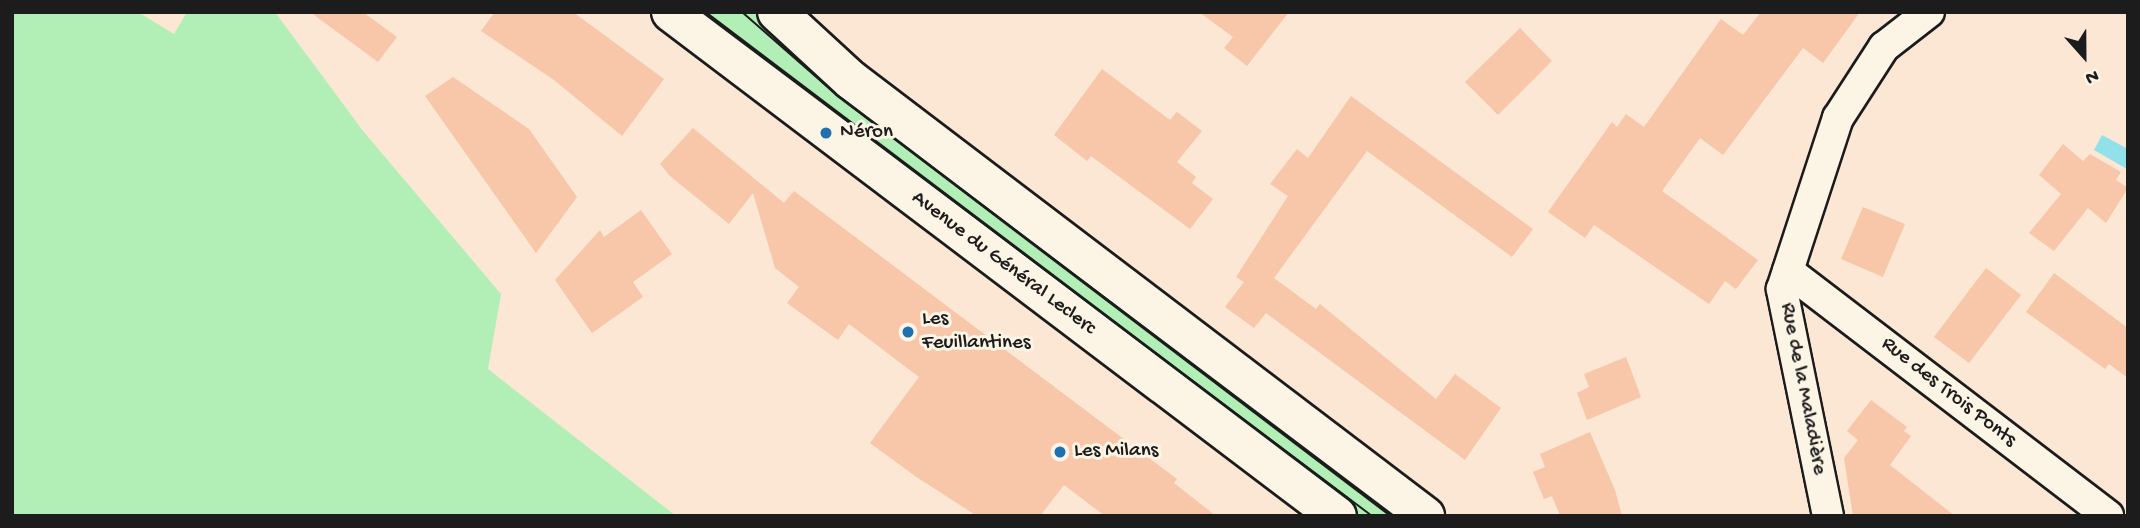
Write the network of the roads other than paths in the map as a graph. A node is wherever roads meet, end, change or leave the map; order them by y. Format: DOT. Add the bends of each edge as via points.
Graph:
graph roads {
  1 [pos="671,12"];
  2 [pos="777,12"];
  3 [pos="1929,12"];
  4 [pos="1788,271"];
  5 [pos="1337,516"];
  6 [pos="1425,516"];
  7 [pos="1828,516"];
  8 [pos="2108,516"];
  1 -- 5 [label="main road, Avenue du Général Leclerc"];
  2 -- 6 [label="main road" via="851,80"];
  3 -- 4 [label="street, Rue de la Maladière" via="1884,47 1838,118"];
  4 -- 7 [label="street, Rue de la Maladière" via="1782,289"];
  4 -- 8 [label="street, Rue des Trois Ponts"];
}
